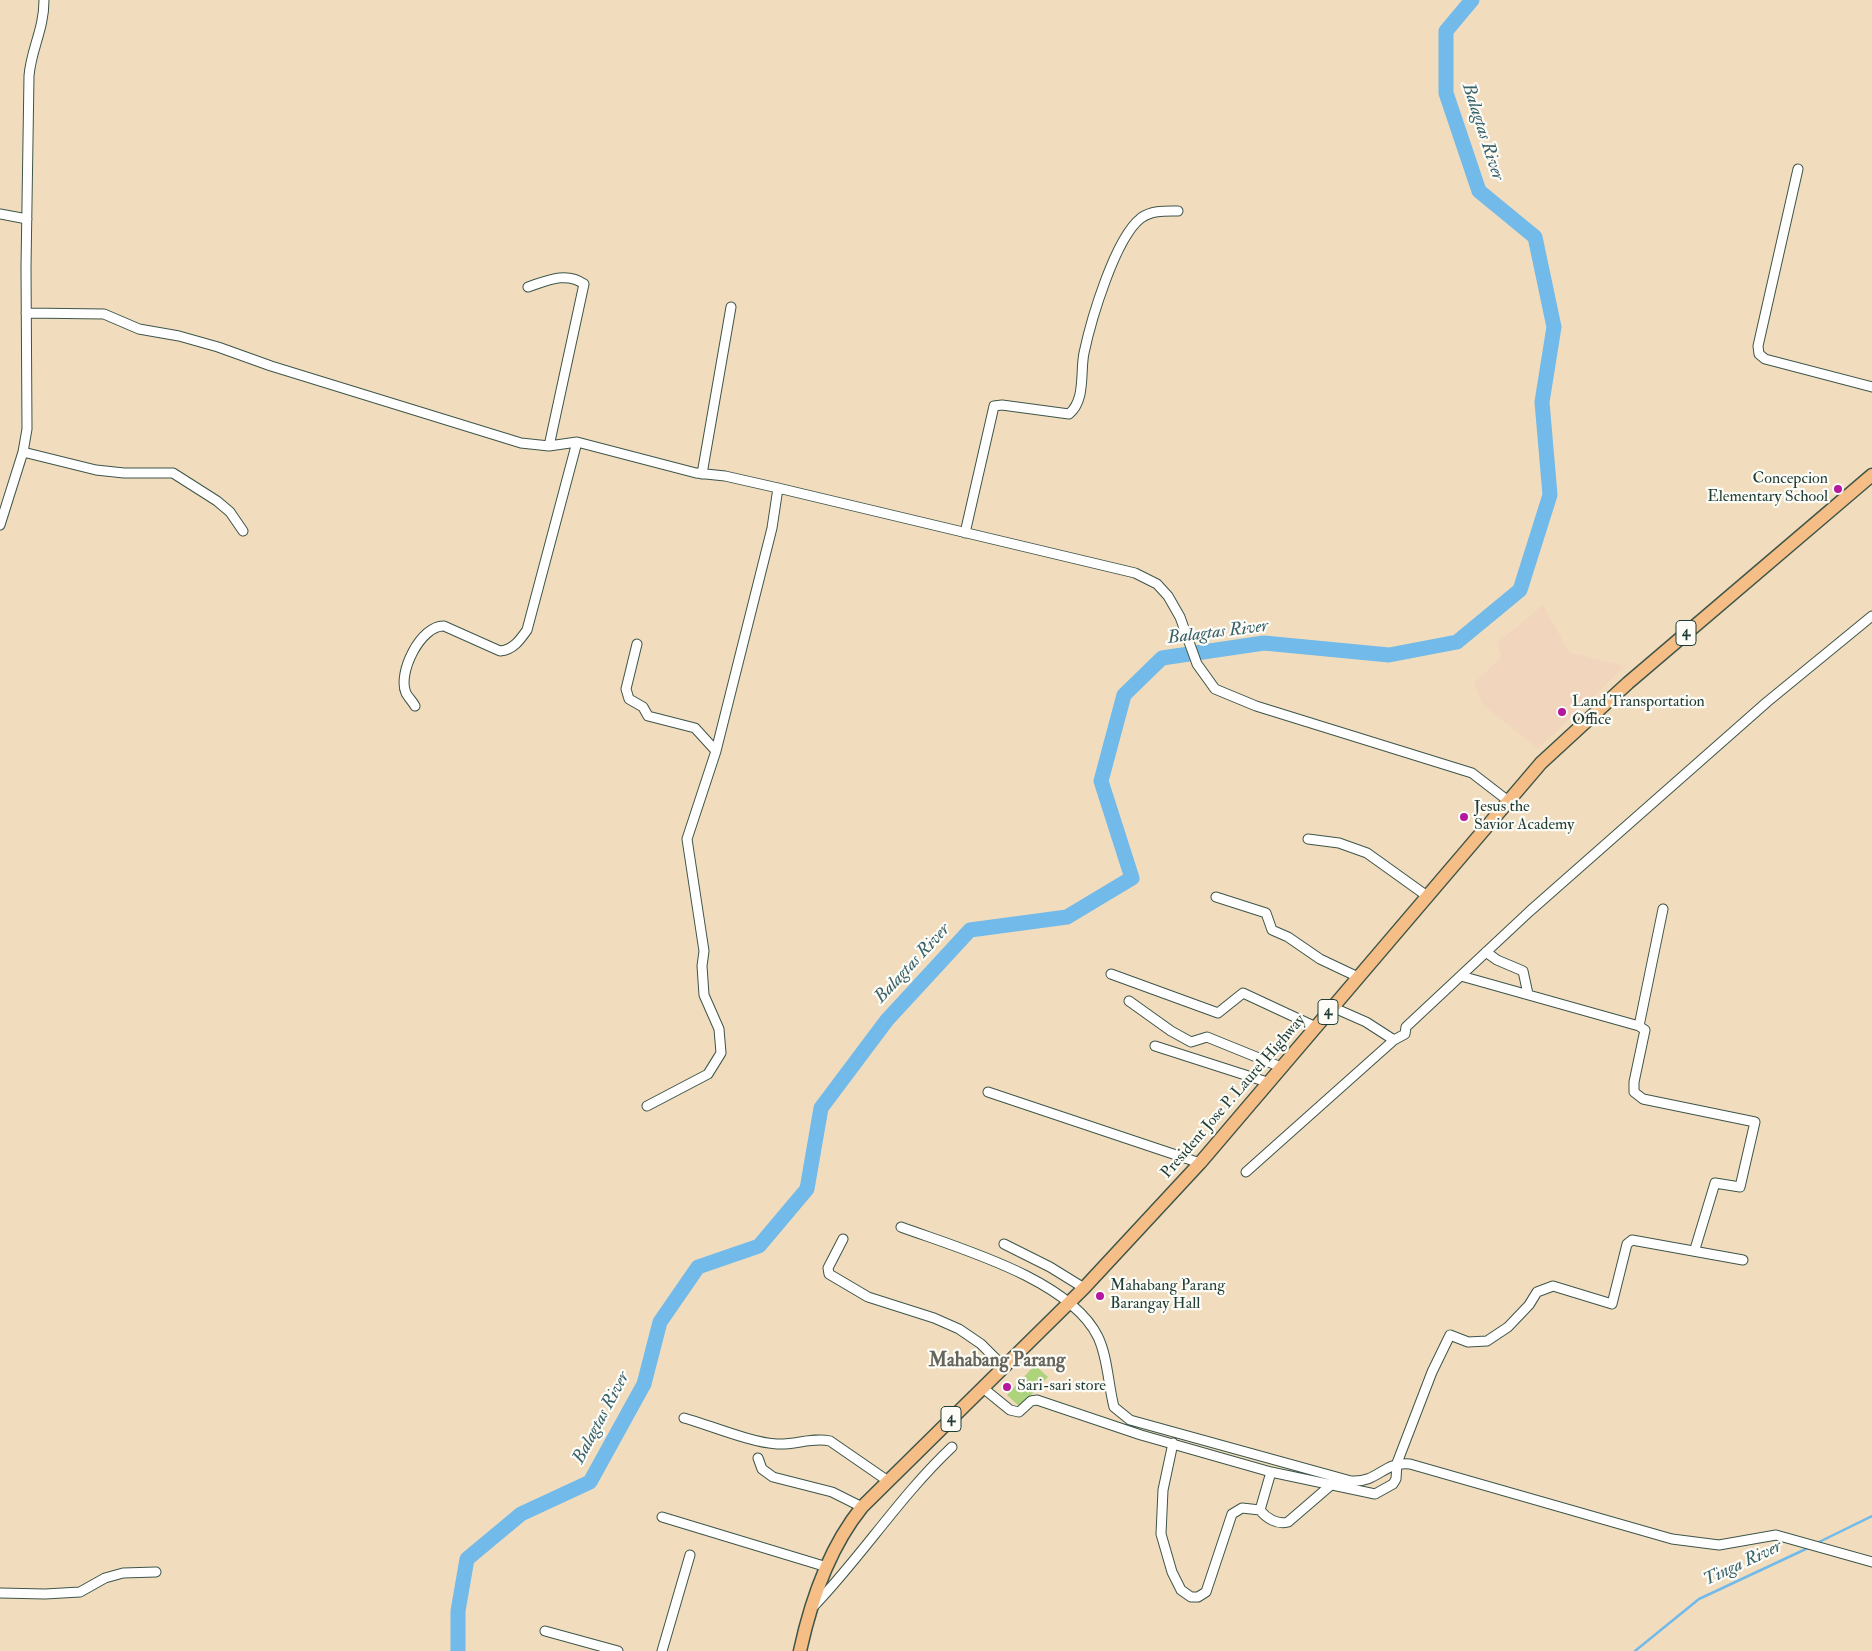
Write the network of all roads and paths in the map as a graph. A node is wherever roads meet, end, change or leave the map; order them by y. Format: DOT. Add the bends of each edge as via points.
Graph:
graph roads {
  1 [pos="44,0"];
  2 [pos="1798,169"];
  3 [pos="1178,211"];
  4 [pos="0,214"];
  5 [pos="26,219"];
  6 [pos="528,288"];
  7 [pos="731,307"];
  8 [pos="26,313"];
  9 [pos="1872,386"];
  10 [pos="577,442"];
  11 [pos="549,446"];
  12 [pos="23,452"];
  13 [pos="702,474"];
  14 [pos="1872,475"];
  15 [pos="778,488"];
  16 [pos="0,525"];
  17 [pos="243,531"];
  18 [pos="965,533"];
  19 [pos="1872,616"];
  20 [pos="637,644"];
  21 [pos="415,706"];
  22 [pos="716,751"];
  23 [pos="1507,800"];
  24 [pos="1308,838"];
  25 [pos="1427,896"];
  26 [pos="1216,897"];
  27 [pos="1663,909"];
  28 [pos="1486,952"];
  29 [pos="1111,974"];
  30 [pos="1461,976"];
  31 [pos="1358,978"];
  32 [pos="1528,994"];
  33 [pos="1130,1001"];
  34 [pos="1332,1007"];
  35 [pos="1639,1026"];
  36 [pos="1316,1027"];
  37 [pos="1394,1040"];
  38 [pos="1155,1046"];
  39 [pos="1280,1067"];
  40 [pos="1267,1082"];
  41 [pos="988,1092"];
  42 [pos="647,1106"];
  43 [pos="1200,1163"];
  44 [pos="1246,1172"];
  45 [pos="901,1227"];
  46 [pos="842,1239"];
  47 [pos="1004,1244"];
  48 [pos="1695,1249"];
  49 [pos="1744,1260"];
  50 [pos="1084,1288"];
  51 [pos="1069,1304"];
  52 [pos="1004,1368"];
  53 [pos="983,1388"];
  54 [pos="684,1418"];
  55 [pos="1173,1443"];
  56 [pos="952,1447"];
  57 [pos="758,1458"];
  58 [pos="1397,1463"];
  59 [pos="1271,1472"];
  60 [pos="888,1481"];
  61 [pos="1332,1486"];
  62 [pos="862,1507"];
  63 [pos="1260,1510"];
  64 [pos="662,1517"];
  65 [pos="690,1555"];
  66 [pos="1872,1562"];
  67 [pos="827,1567"];
  68 [pos="156,1572"];
  69 [pos="0,1593"];
  70 [pos="810,1610"];
  71 [pos="545,1631"];
  72 [pos="618,1651"];
  73 [pos="662,1651"];
  74 [pos="800,1651"];
  1 -- 5 [label="street" via="38,44 31,56"];
  2 -- 9 [label="street" via="1758,346 1759,354 1765,359"];
  3 -- 18 [label="street" via="1161,211 1142,217 1128,231 1101,293 1083,355 1082,381 1073,410 1069,414 994,406"];
  4 -- 5 [label="street"];
  5 -- 8 [label="street"];
  6 -- 11 [label="street" via="555,278 578,280 584,284"];
  7 -- 13 [label="street"];
  8 -- 11 [label="street" via="104,314 138,329 218,347 521,443"];
  8 -- 12 [label="street" via="27,429"];
  10 -- 11 [label="street"];
  10 -- 13 [label="street"];
  10 -- 21 [label="street" via="527,630 515,645 500,651 444,626 424,634 414,650 405,685"];
  12 -- 16 [label="street"];
  12 -- 17 [label="street" via="96,470 173,473 217,501 230,512"];
  13 -- 15 [label="street"];
  14 -- 23 [label="highway, President Jose P. Laurel Highway / 4" via="1582,724"];
  15 -- 18 [label="street"];
  15 -- 22 [label="street" via="772,528"];
  18 -- 23 [label="street" via="1135,573 1157,584 1168,596 1180,617 1197,664 1215,689 1472,773"];
  19 -- 28 [label="street" via="1767,702"];
  20 -- 22 [label="street" via="626,689 629,699 643,706 648,716 695,728"];
  22 -- 42 [label="street" via="687,839 704,951 704,995 719,1029 721,1053 708,1074"];
  23 -- 25 [label="highway, President Jose P. Laurel Highway / 4"];
  24 -- 25 [label="street" via="1339,843 1366,853"];
  25 -- 31 [label="highway, President Jose P. Laurel Highway / 4"];
  26 -- 31 [label="street" via="1266,914 1272,930"];
  27 -- 35 [label="street"];
  28 -- 30 [label="street"];
  28 -- 32 [label="street" via="1523,971"];
  29 -- 36 [label="street" via="1218,1013 1243,993"];
  30 -- 32 [label="street"];
  30 -- 37 [label="street" via="1406,1027 1405,1034"];
  31 -- 34 [label="highway, President Jose P. Laurel Highway / 4"];
  32 -- 35 [label="street"];
  33 -- 39 [label="street" via="1191,1042 1207,1037"];
  34 -- 36 [label="highway, President Jose P. Laurel Highway / 4"];
  34 -- 37 [label="street" via="1366,1022"];
  35 -- 48 [label="street" via="1645,1030 1634,1092 1643,1099 1755,1122 1740,1187 1715,1183"];
  36 -- 39 [label="highway, President Jose P. Laurel Highway / 4"];
  37 -- 44 [label="street"];
  38 -- 40 [label="street"];
  39 -- 40 [label="highway, President Jose P. Laurel Highway / 4"];
  40 -- 43 [label="highway, President Jose P. Laurel Highway / 4"];
  41 -- 43 [label="street"];
  43 -- 50 [label="highway, President Jose P. Laurel Highway / 4"];
  45 -- 51 [label="street" via="1004,1266 1052,1289"];
  46 -- 52 [label="street" via="828,1268 829,1274 868,1298 959,1329 982,1344"];
  47 -- 50 [label="street"];
  48 -- 49 [label="street"];
  48 -- 58 [label="street" via="1632,1240 1626,1244 1612,1304 1553,1286 1536,1292 1529,1305 1508,1327 1487,1341 1468,1342 1450,1334"];
  50 -- 51 [label="highway, President Jose P. Laurel Highway / 4"];
  51 -- 52 [label="highway, President Jose P. Laurel Highway / 4"];
  51 -- 58 [label="street" via="1097,1334 1114,1407 1130,1420 1351,1481 1370,1480"];
  52 -- 53 [label="highway, President Jose P. Laurel Highway / 4"];
  53 -- 55 [label="street" via="1016,1412 1037,1400"];
  53 -- 60 [label="highway, President Jose P. Laurel Highway / 4"];
  54 -- 60 [label="street" via="776,1444 830,1441"];
  55 -- 59 [label="street"];
  55 -- 63 [label="street" via="1163,1490 1161,1534 1172,1572 1186,1594 1198,1597 1206,1592 1236,1510"];
  56 -- 70 [label="street" via="902,1499"];
  57 -- 62 [label="street" via="762,1469 773,1477 832,1492"];
  58 -- 61 [label="street" via="1398,1473 1393,1484 1375,1494"];
  58 -- 66 [label="street" via="1567,1507 1672,1539 1708,1545 1765,1536 1786,1537"];
  59 -- 61 [label="street"];
  59 -- 63 [label="street"];
  60 -- 62 [label="highway, President Jose P. Laurel Highway / 4"];
  61 -- 63 [label="street" via="1288,1522 1275,1521"];
  62 -- 67 [label="highway, President Jose P. Laurel Highway / 4" via="850,1521"];
  64 -- 67 [label="street"];
  65 -- 73 [label="street"];
  67 -- 70 [label="highway, President Jose P. Laurel Highway / 4"];
  68 -- 69 [label="street" via="123,1573 105,1578 80,1592"];
  70 -- 74 [label="highway, President Jose P. Laurel Highway / 4"];
  71 -- 72 [label="street"];
}
